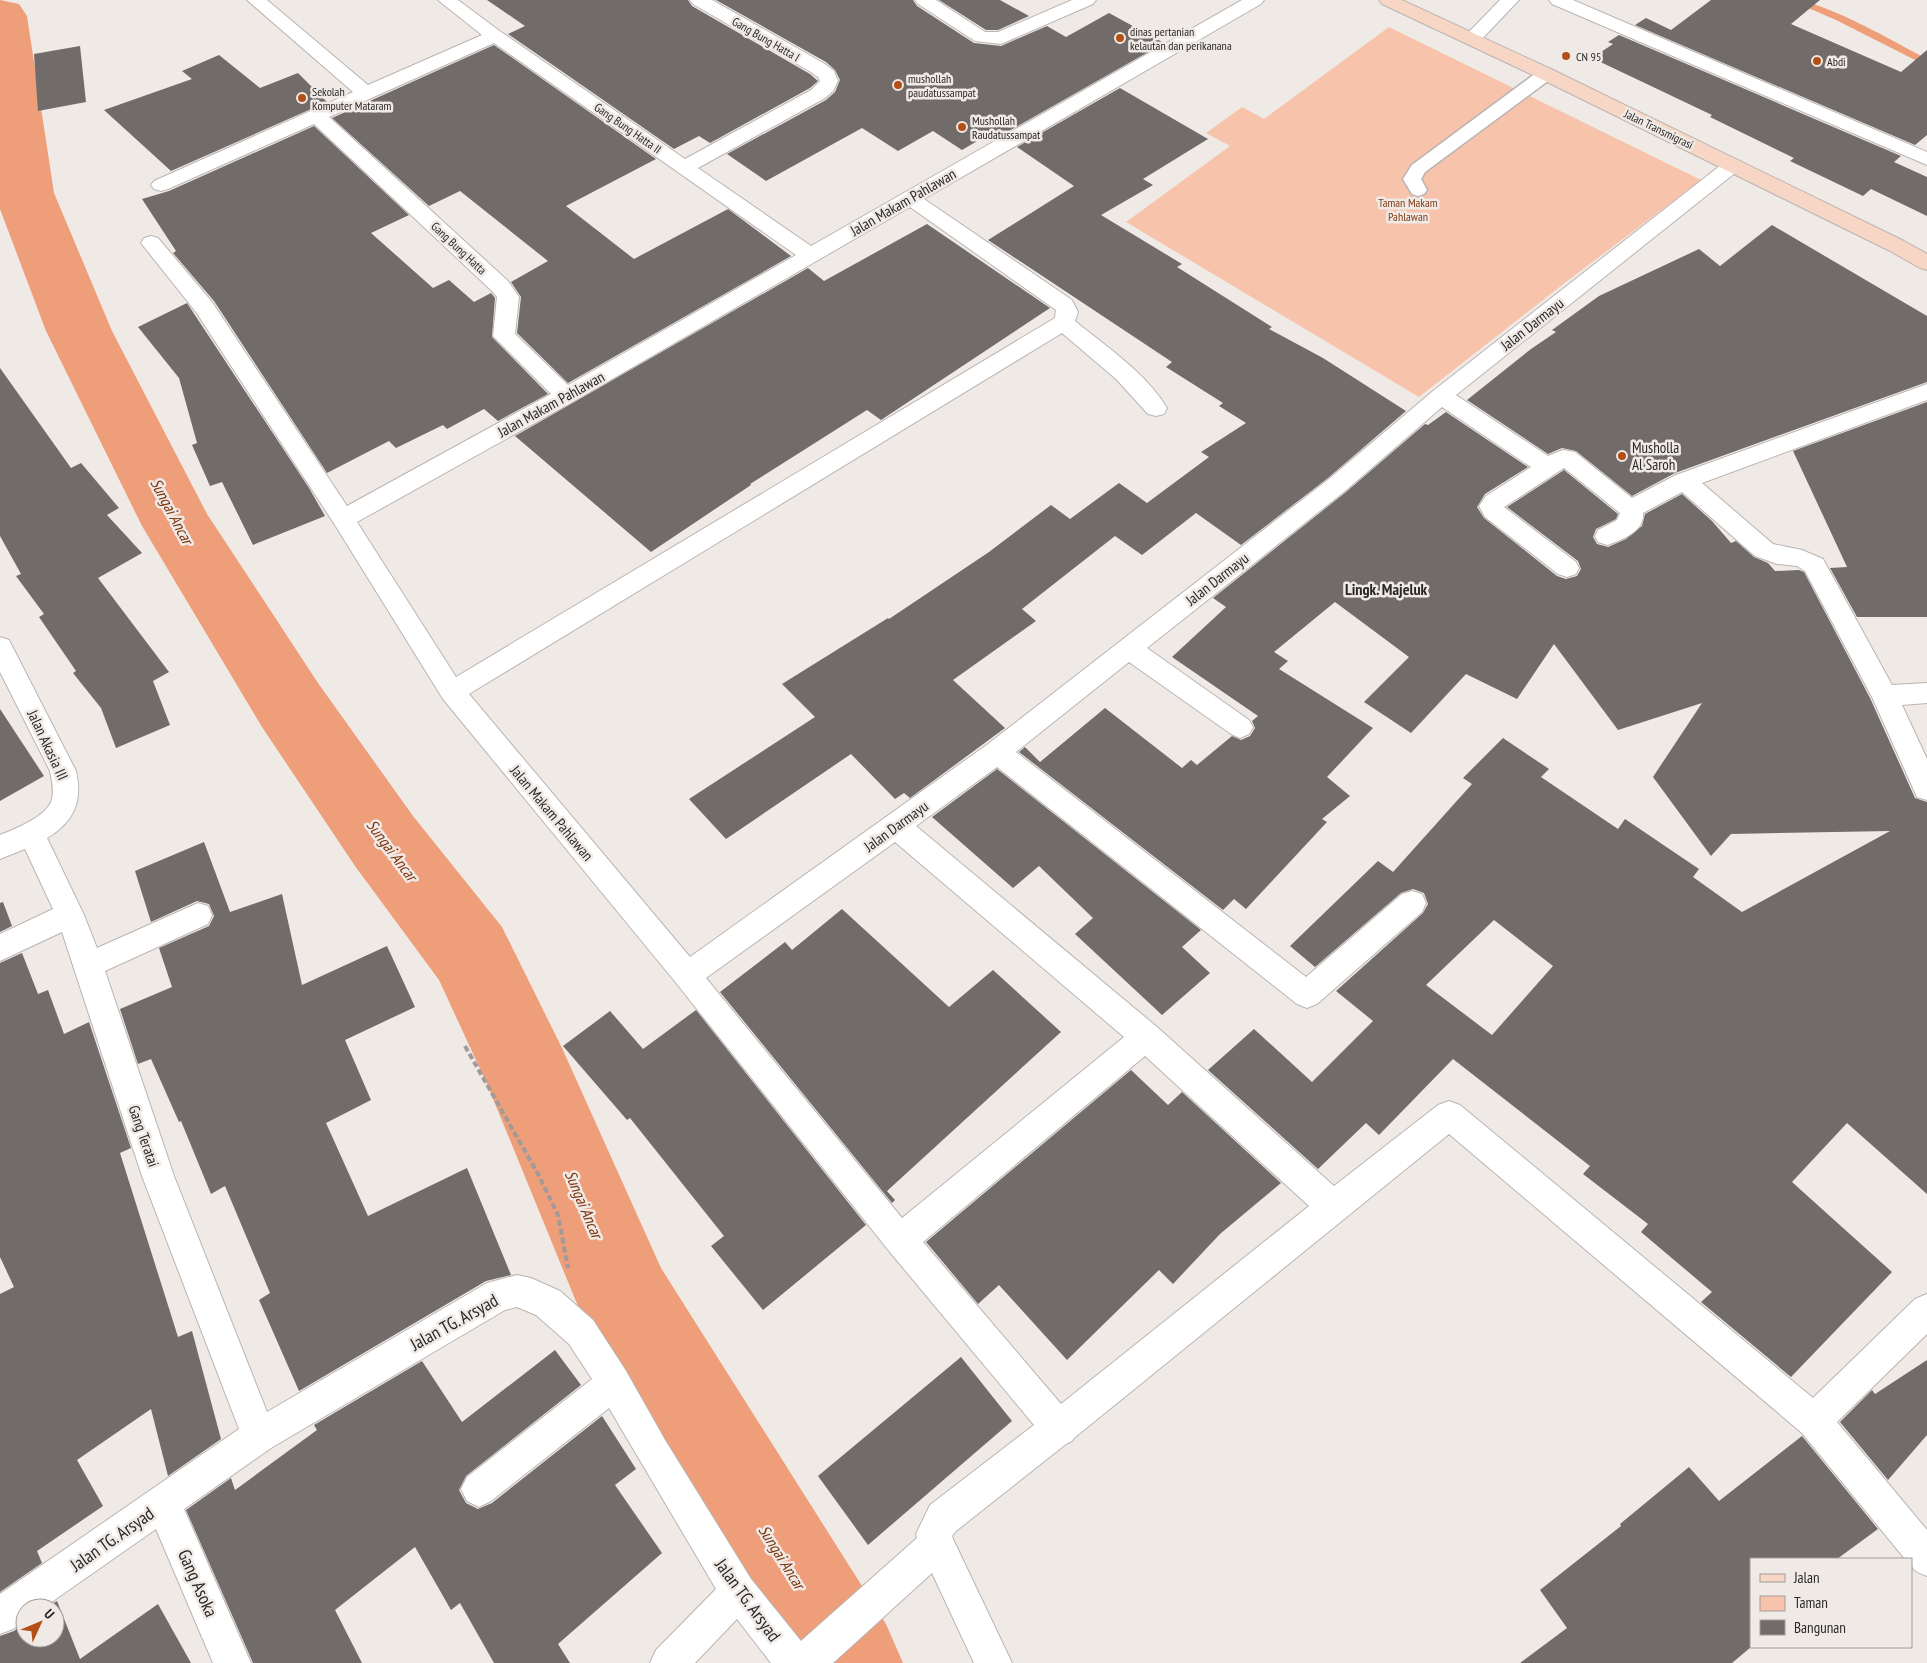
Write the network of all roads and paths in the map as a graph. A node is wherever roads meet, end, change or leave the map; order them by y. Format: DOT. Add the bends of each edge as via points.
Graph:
graph roads {
  1 [pos="256,0"];
  2 [pos="447,0"];
  3 [pos="699,0"];
  4 [pos="924,0"];
  5 [pos="1087,0"];
  6 [pos="1255,0"];
  7 [pos="1388,0"];
  8 [pos="1510,0"];
  9 [pos="1558,0"];
  10 [pos="495,36"];
  11 [pos="1472,39"];
  12 [pos="1546,74"];
  13 [pos="366,94"];
  14 [pos="316,116"];
  15 [pos="1927,159"];
  16 [pos="1733,165"];
  17 [pos="685,167"];
  18 [pos="161,185"];
  19 [pos="1418,190"];
  20 [pos="910,198"];
  21 [pos="152,242"];
  22 [pos="810,255"];
  23 [pos="1927,263"];
  24 [pos="1063,323"];
  25 [pos="1927,392"];
  26 [pos="566,396"];
  27 [pos="1441,396"];
  28 [pos="1156,408"];
  29 [pos="1548,467"];
  30 [pos="1684,481"];
  31 [pos="1630,509"];
  32 [pos="343,519"];
  33 [pos="1607,536"];
  34 [pos="1567,568"];
  35 [pos="0,647"];
  36 [pos="1129,649"];
  37 [pos="452,692"];
  38 [pos="1927,693"];
  39 [pos="1885,696"];
  40 [pos="1240,727"];
  41 [pos="997,752"];
  42 [pos="1927,789"];
  43 [pos="896,826"];
  44 [pos="32,834"];
  45 [pos="0,847"];
  46 [pos="1412,903"];
  47 [pos="70,915"];
  48 [pos="198,915"];
  49 [pos="0,948"];
  50 [pos="89,965"];
  51 [pos="688,975"];
  52 [pos="1146,1037"];
  53 [pos="465,1046"];
  54 [pos="1332,1206"];
  55 [pos="900,1240"];
  56 [pos="559,1311"];
  57 [pos="1927,1311"];
  58 [pos="614,1383"];
  59 [pos="1814,1421"];
  60 [pos="1060,1429"];
  61 [pos="259,1436"];
  62 [pos="479,1489"];
  63 [pos="163,1504"];
  64 [pos="937,1544"];
  65 [pos="1927,1558"];
  66 [pos="738,1592"];
  67 [pos="0,1616"];
  68 [pos="232,1663"];
  69 [pos="669,1663"];
  70 [pos="992,1663"];
  1 -- 13 [label="street"];
  2 -- 10 [label="street, Gang Bung Hatta II"];
  3 -- 17 [label="street, Gang Bung Hatta I" via="818,68 828,75 829,81 818,94"];
  4 -- 5 [label="street" via="981,37 1001,38"];
  6 -- 20 [label="street, Jalan Makam Pahlawan"];
  7 -- 11 [label="street, Jalan Transmigrasi"];
  8 -- 11 [label="street"];
  9 -- 15 [label="street"];
  10 -- 13 [label="street"];
  10 -- 17 [label="street, Gang Bung Hatta II"];
  11 -- 12 [label="street, Jalan Transmigrasi"];
  12 -- 16 [label="street, Jalan Transmigrasi"];
  12 -- 19 [label="lane" via="1418,169 1412,180"];
  13 -- 14 [label="street"];
  14 -- 18 [label="street"];
  14 -- 26 [label="street, Gang Bung Hatta" via="500,286 508,297 504,336"];
  16 -- 23 [label="street, Jalan Transmigrasi"];
  16 -- 27 [label="street, Jalan Darmayu"];
  17 -- 22 [label="street, Gang Bung Hatta II"];
  20 -- 22 [label="street, Jalan Makam Pahlawan"];
  20 -- 24 [label="street" via="1064,306 1068,316"];
  21 -- 32 [label="street" via="204,308"];
  22 -- 26 [label="street, Jalan Makam Pahlawan"];
  24 -- 28 [label="street" via="1117,366"];
  24 -- 37 [label="street"];
  25 -- 30 [label="street"];
  26 -- 32 [label="street, Jalan Makam Pahlawan"];
  27 -- 29 [label="street"];
  27 -- 36 [label="street, Jalan Darmayu" via="1337,485"];
  29 -- 31 [label="street" via="1567,458"];
  29 -- 34 [label="street" via="1491,506 1493,511"];
  30 -- 31 [label="street"];
  30 -- 39 [label="street" via="1764,550 1778,556 1800,556 1814,565"];
  31 -- 33 [label="street" via="1629,523"];
  32 -- 37 [label="street, Jalan Makam Pahlawan"];
  35 -- 44 [label="street, Jalan Akasia III" via="66,778 66,795 61,811"];
  36 -- 40 [label="street"];
  36 -- 41 [label="street, Jalan Darmayu"];
  37 -- 51 [label="street, Jalan Makam Pahlawan"];
  38 -- 39 [label="street"];
  39 -- 42 [label="street"];
  41 -- 43 [label="street, Jalan Darmayu"];
  41 -- 46 [label="street" via="1307,995"];
  43 -- 51 [label="street, Jalan Darmayu"];
  43 -- 52 [label="street"];
  44 -- 45 [label="street, Jalan Akasia III"];
  44 -- 47 [label="street, Gang Teratai"];
  47 -- 49 [label="street"];
  47 -- 50 [label="street, Gang Teratai"];
  48 -- 50 [label="street"];
  50 -- 61 [label="street, Gang Teratai" via="158,1176"];
  51 -- 55 [label="street, Jalan Makam Pahlawan"];
  52 -- 54 [label="street"];
  52 -- 55 [label="street"];
  53 -- 56 [label="path" via="558,1215 569,1268"];
  54 -- 59 [label="street" via="1449,1114"];
  54 -- 60 [label="street"];
  55 -- 60 [label="street, Jalan Makam Pahlawan"];
  56 -- 58 [label="street, Jalan TG. Arsyad" via="581,1332"];
  56 -- 61 [label="street, Jalan TG. Arsyad" via="531,1294 517,1291 498,1295"];
  57 -- 59 [label="street"];
  58 -- 62 [label="street"];
  58 -- 66 [label="street, Jalan TG. Arsyad"];
  59 -- 65 [label="street"];
  60 -- 64 [label="street" via="944,1518 934,1534"];
  61 -- 63 [label="street, Jalan TG. Arsyad"];
  63 -- 67 [label="street, Jalan TG. Arsyad"];
  63 -- 68 [label="street, Gang Asoka"];
  64 -- 66 [label="street, Jalan TG. Arsyad" via="820,1650 803,1661 793,1660"];
  64 -- 70 [label="street"];
  66 -- 69 [label="street"];
}
